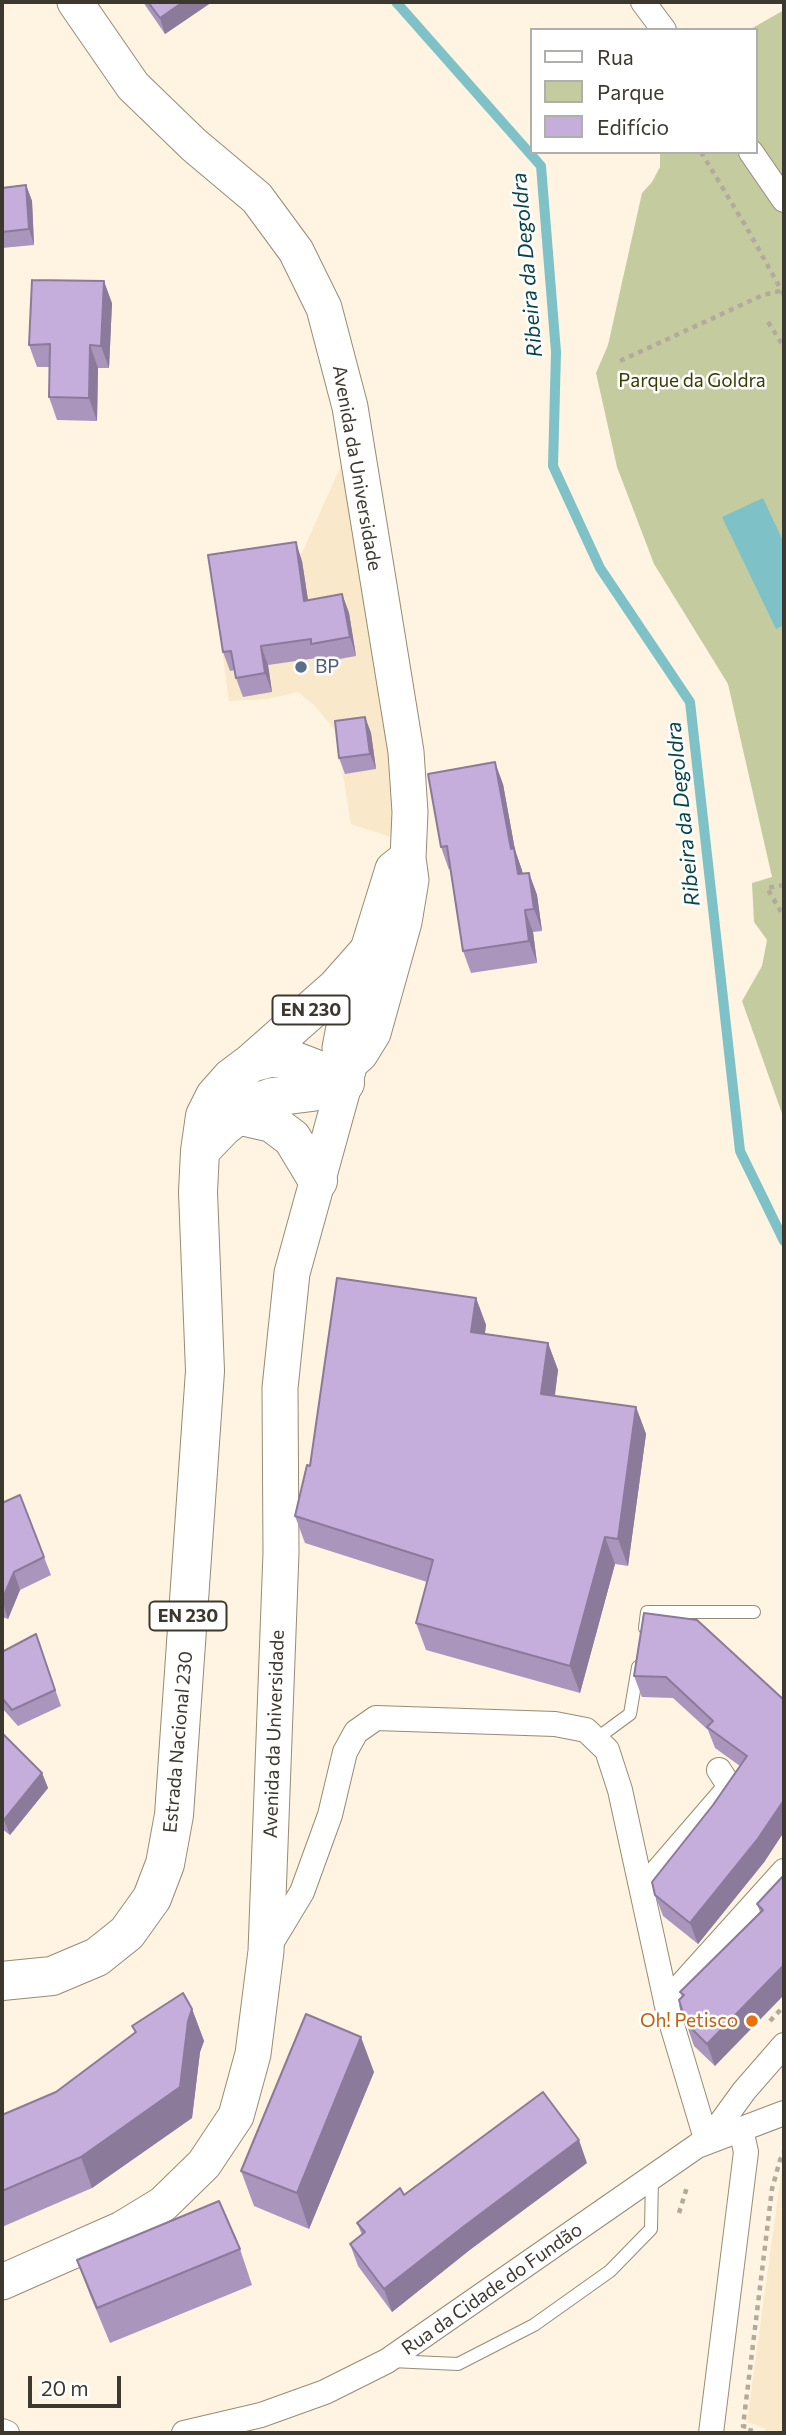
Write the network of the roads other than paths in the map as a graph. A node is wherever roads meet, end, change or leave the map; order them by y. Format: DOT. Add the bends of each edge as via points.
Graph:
graph roads {
  1 [pos="75,2"];
  2 [pos="643,2"];
  3 [pos="662,28"];
  4 [pos="752,154"];
  5 [pos="784,200"];
  6 [pos="408,858"];
  7 [pos="368,953"];
  8 [pos="251,1063"];
  9 [pos="347,1073"];
  10 [pos="237,1115"];
  11 [pos="200,1151"];
  12 [pos="318,1181"];
  13 [pos="754,1612"];
  14 [pos="596,1739"];
  15 [pos="719,1770"];
  16 [pos="784,1871"];
  17 [pos="642,1889"];
  18 [pos="267,1951"];
  19 [pos="2,1981"];
  20 [pos="666,2002"];
  21 [pos="784,2045"];
  22 [pos="784,2113"];
  23 [pos="741,2129"];
  24 [pos="707,2142"];
  25 [pos="652,2176"];
  26 [pos="2,2282"];
  27 [pos="387,2361"];
  28 [pos="2,2431"];
  29 [pos="8,2433"];
  30 [pos="184,2433"];
  31 [pos="712,2433"];
  1 -- 6 [label="main road, Avenida da Universidade" via="133,86 257,198 296,251 324,309 350,407 406,752"];
  2 -- 3 [label="street"];
  4 -- 5 [label="street"];
  6 -- 7 [label="main road, Avenida da Universidade" via="393,869"];
  6 -- 9 [label="main road, Avenida da Universidade" via="411,880 404,922 373,1033"];
  7 -- 8 [label="main road, EN 230" via="336,988"];
  7 -- 9 [label="main road, Avenida da Universidade" via="340,1048"];
  8 -- 9 [label="main road" via="287,1058 321,1071"];
  8 -- 11 [label="main road, Estrada Nacional 230 / EN 230" via="215,1096 205,1116"];
  9 -- 10 [label="main road" via="313,1092 272,1097"];
  9 -- 12 [label="main road, Avenida da Universidade"];
  10 -- 11 [label="main road"];
  10 -- 12 [label="main road" via="272,1123 292,1138"];
  11 -- 19 [label="main road, Estrada Nacional 230 / EN 230" via="205,1371 174,1815 165,1864 152,1898 127,1933 97,1958 52,1976"];
  12 -- 18 [label="main road, Avenida da Universidade" via="292,1273 280,1388 281,1553"];
  13 -- 14 [label="lane" via="647,1612 630,1714"];
  14 -- 17 [label="street" via="607,1750 620,1790"];
  14 -- 18 [label="street" via="586,1730 555,1724 376,1718 356,1732 345,1752 330,1815 302,1892"];
  15 -- 17 [label="street" via="730,1787"];
  16 -- 20 [label="street"];
  17 -- 20 [label="street"];
  18 -- 26 [label="main road, Avenida da Universidade" via="253,2054 236,2116 204,2164 163,2204 122,2229"];
  20 -- 24 [label="street"];
  21 -- 24 [label="street"];
  22 -- 23 [label="street, Rua da Cidade do Fundão"];
  23 -- 24 [label="street, Rua da Cidade do Fundão"];
  23 -- 31 [label="street" via="746,2152"];
  24 -- 25 [label="street, Rua da Cidade do Fundão"];
  25 -- 27 [label="street, Rua da Cidade do Fundão"];
  25 -- 27 [label="lane" via="651,2228 610,2271 534,2325 458,2364"];
  27 -- 30 [label="street, Rua da Cidade do Fundão" via="312,2396"];
  28 -- 29 [label="street"];
}
